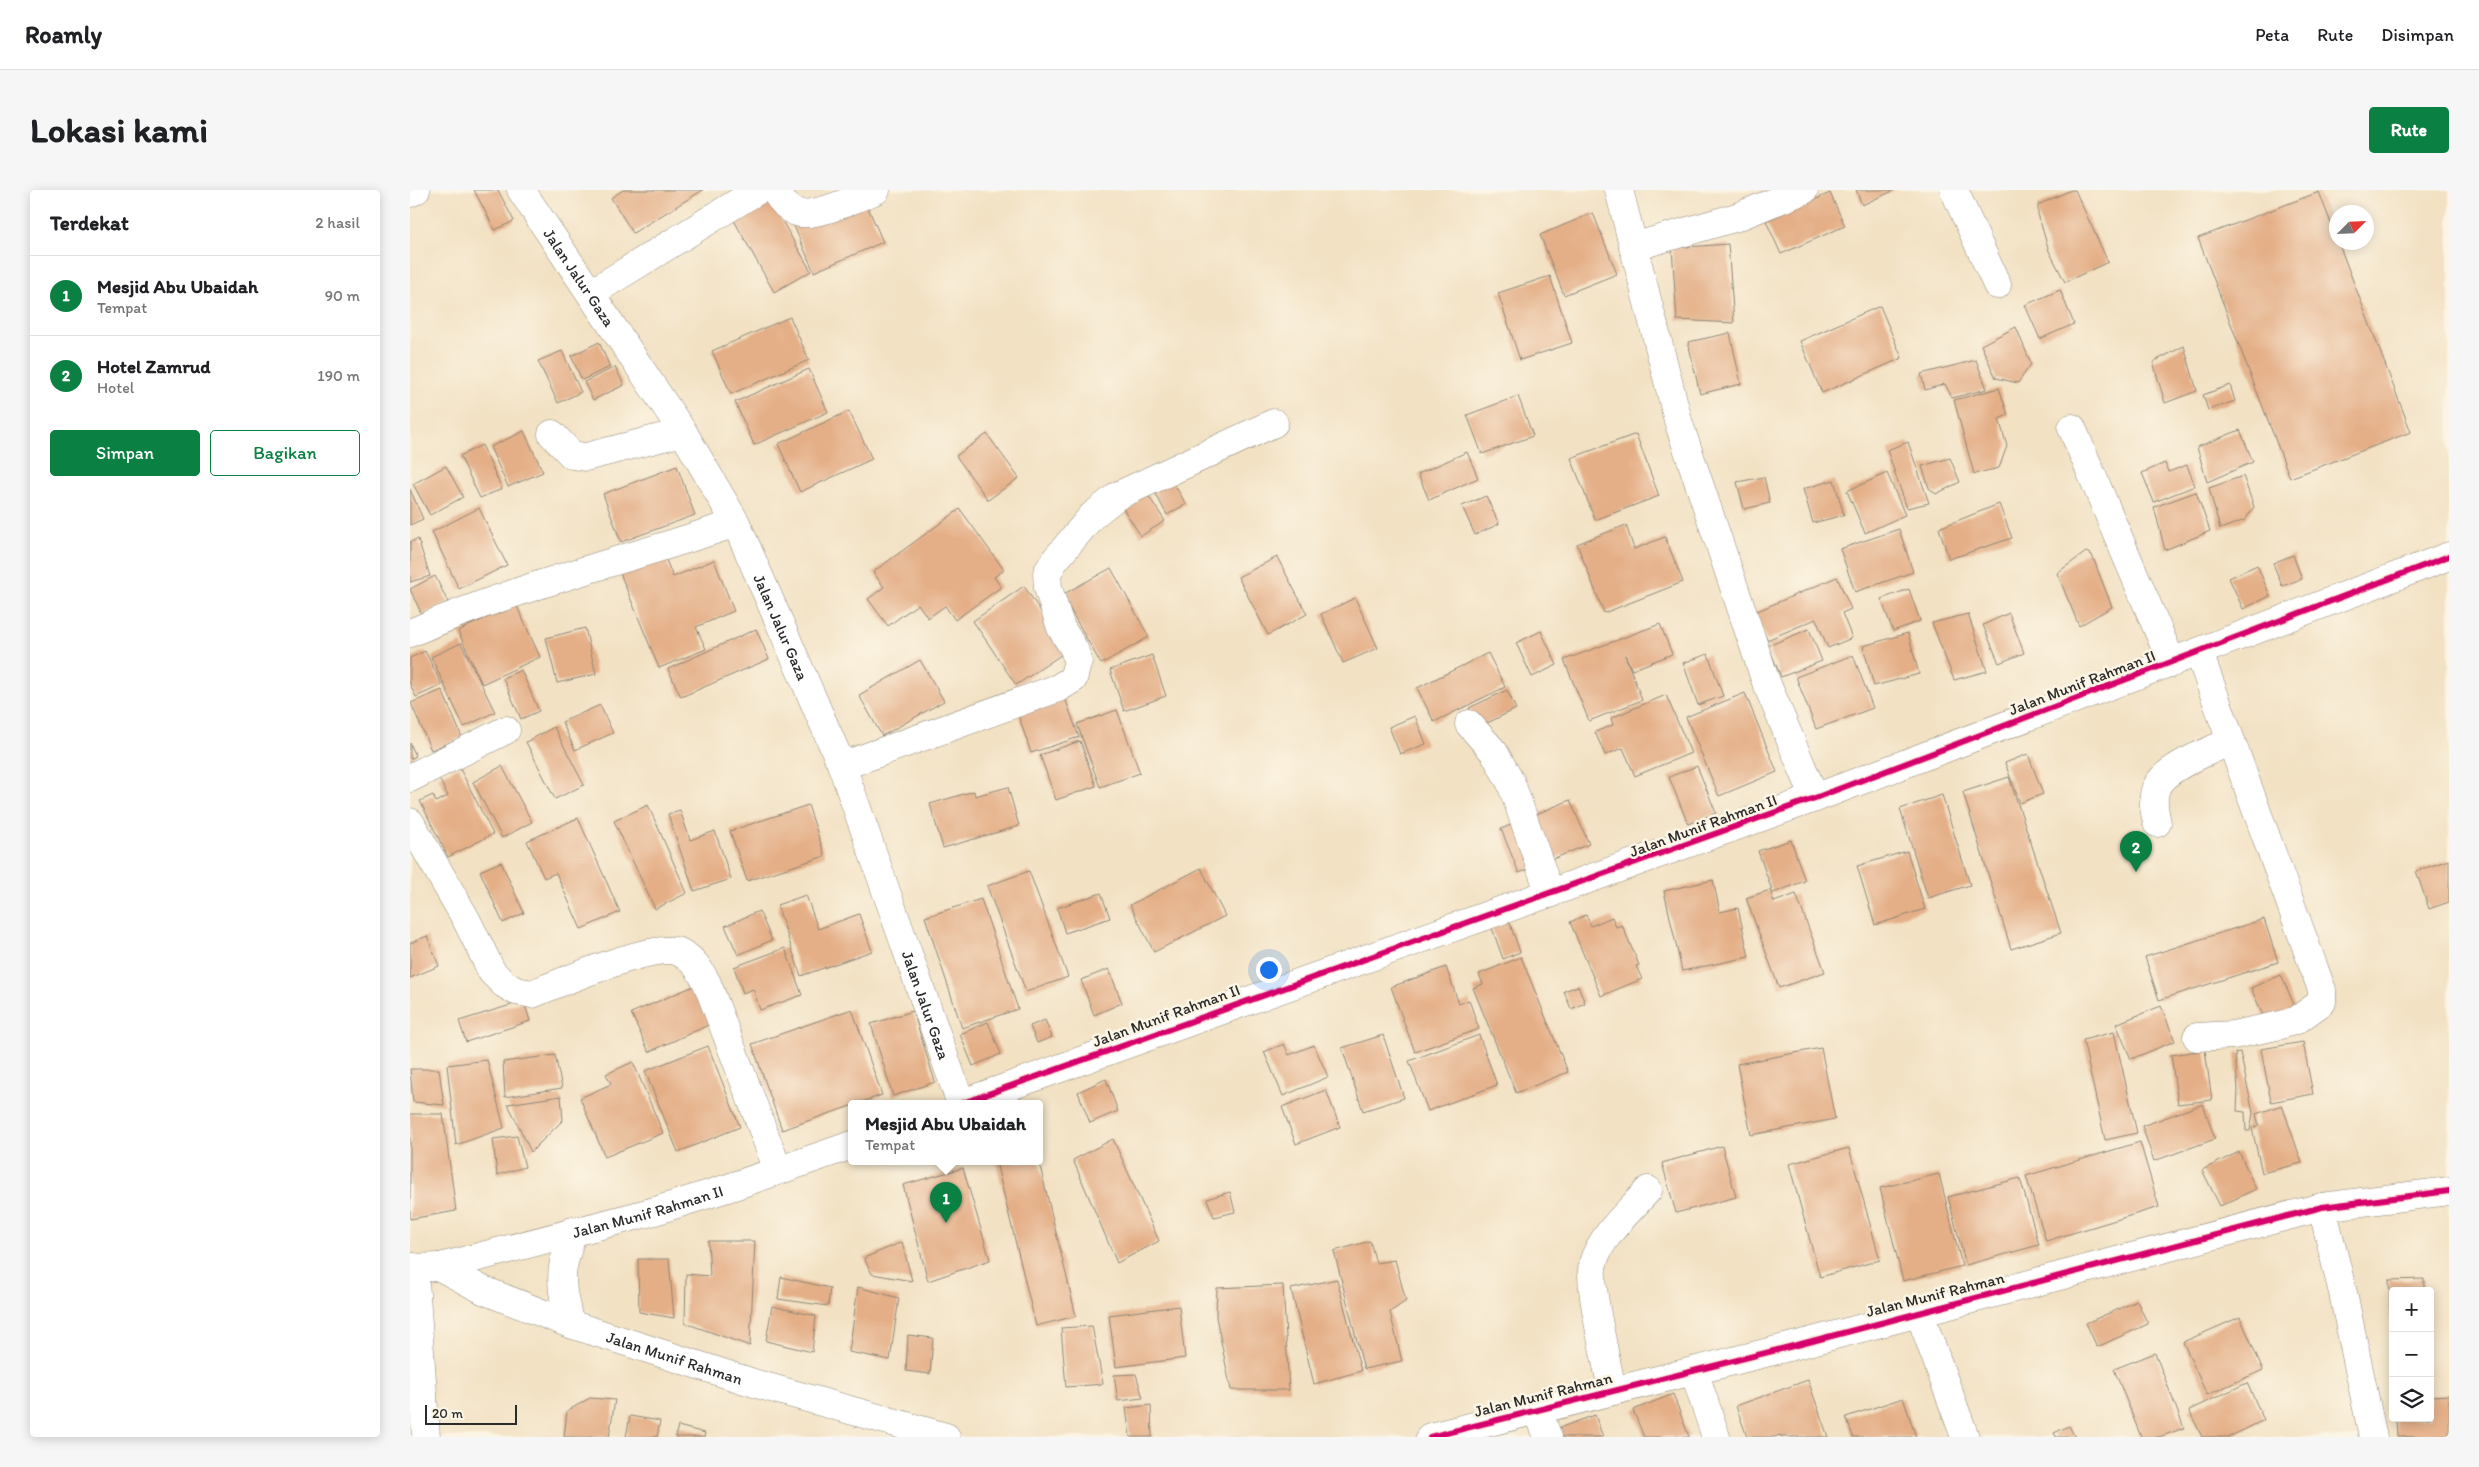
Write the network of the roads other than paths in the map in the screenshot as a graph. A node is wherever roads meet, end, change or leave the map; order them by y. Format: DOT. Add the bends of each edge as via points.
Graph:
graph roads {
  1 [pos="416,190"];
  2 [pos="522,190"];
  3 [pos="758,190"];
  4 [pos="774,190"];
  5 [pos="876,190"];
  6 [pos="1619,190"];
  7 [pos="1804,190"];
  8 [pos="1954,190"];
  9 [pos="410,193"];
  10 [pos="1633,247"];
  11 [pos="1997,285"];
  12 [pos="591,293"];
  13 [pos="1274,423"];
  14 [pos="2072,428"];
  15 [pos="683,432"];
  16 [pos="552,434"];
  17 [pos="736,523"];
  18 [pos="2449,556"];
  19 [pos="410,633"];
  20 [pos="2200,653"];
  21 [pos="2172,663"];
  22 [pos="1469,724"];
  23 [pos="506,730"];
  24 [pos="2232,741"];
  25 [pos="842,766"];
  26 [pos="410,778"];
  27 [pos="1815,798"];
  28 [pos="410,822"];
  29 [pos="2157,823"];
  30 [pos="1550,894"];
  31 [pos="2196,1037"];
  32 [pos="959,1100"];
  33 [pos="971,1100"];
  34 [pos="848,1146"];
  35 [pos="778,1170"];
  36 [pos="1648,1190"];
  37 [pos="2449,1191"];
  38 [pos="2322,1207"];
  39 [pos="572,1231"];
  40 [pos="422,1267"];
  41 [pos="1919,1312"];
  42 [pos="570,1324"];
  43 [pos="1694,1371"];
  44 [pos="1612,1391"];
  45 [pos="1537,1409"];
  46 [pos="426,1437"];
  47 [pos="946,1437"];
  48 [pos="1430,1437"];
  49 [pos="1548,1437"];
  50 [pos="1716,1437"];
  51 [pos="1965,1437"];
  52 [pos="2374,1437"];
  1 -- 9 [label="street"];
  2 -- 12 [label="street, Jalan Jalur Gaza"];
  3 -- 12 [label="street"];
  4 -- 5 [label="street" via="797,212 812,212"];
  6 -- 10 [label="street"];
  7 -- 10 [label="street" via="1737,217"];
  8 -- 11 [label="street"];
  10 -- 27 [label="street" via="1679,424 1706,508 1766,682"];
  12 -- 15 [label="street, Jalan Jalur Gaza"];
  13 -- 25 [label="street" via="1117,496 1092,516 1055,560 1048,573 1048,588 1061,628 1078,661 1073,679 1058,688"];
  14 -- 21 [label="street"];
  15 -- 16 [label="street" via="586,457 572,455"];
  15 -- 17 [label="street, Jalan Jalur Gaza"];
  17 -- 19 [label="street" via="516,591"];
  17 -- 25 [label="street, Jalan Jalur Gaza"];
  18 -- 20 [label="street, Jalan Munif Rahman II"];
  20 -- 21 [label="street, Jalan Munif Rahman II"];
  20 -- 24 [label="street"];
  21 -- 27 [label="street, Jalan Munif Rahman II"];
  22 -- 30 [label="street" via="1494,752 1511,783"];
  23 -- 26 [label="street"];
  24 -- 29 [label="street" via="2170,772 2156,787 2153,802"];
  24 -- 31 [label="street" via="2319,978 2322,1002 2296,1020 2280,1025 2234,1035"];
  25 -- 32 [label="street, Jalan Jalur Gaza"];
  27 -- 30 [label="street, Jalan Munif Rahman II"];
  28 -- 35 [label="street" via="492,972 516,990 532,994 632,958 665,950 678,951 695,961 707,983"];
  30 -- 33 [label="street, Jalan Munif Rahman II"];
  34 -- 35 [label="street, Jalan Munif Rahman II"];
  35 -- 39 [label="street, Jalan Munif Rahman II" via="655,1211"];
  36 -- 44 [label="street" via="1606,1238 1593,1263 1592,1283"];
  37 -- 38 [label="street, Jalan Munif Rahman"];
  38 -- 41 [label="street, Jalan Munif Rahman"];
  38 -- 52 [label="street"];
  39 -- 40 [label="street, Jalan Munif Rahman II"];
  39 -- 42 [label="street" via="563,1283"];
  40 -- 42 [label="street, Jalan Munif Rahman"];
  40 -- 46 [label="street"];
  41 -- 43 [label="street, Jalan Munif Rahman"];
  41 -- 51 [label="street"];
  42 -- 47 [label="street, Jalan Munif Rahman" via="757,1384"];
  43 -- 44 [label="street, Jalan Munif Rahman"];
  43 -- 50 [label="street"];
  44 -- 45 [label="street, Jalan Munif Rahman"];
  45 -- 48 [label="street, Jalan Munif Rahman"];
  45 -- 49 [label="street"];
}
